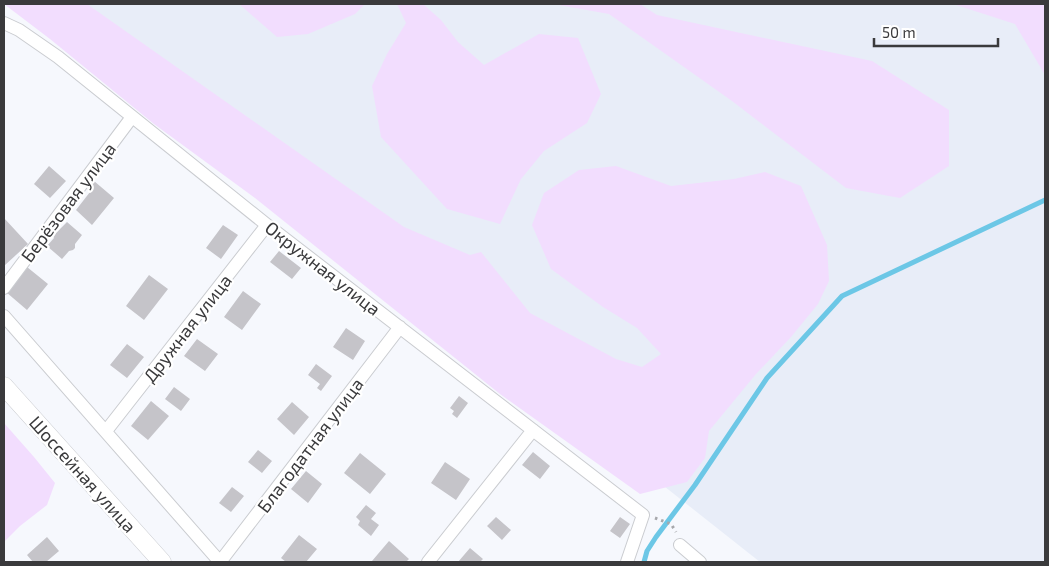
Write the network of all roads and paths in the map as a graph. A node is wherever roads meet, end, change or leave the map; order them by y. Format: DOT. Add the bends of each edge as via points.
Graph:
graph roads {
  1 [pos="4,23"];
  2 [pos="132,117"];
  3 [pos="267,225"];
  4 [pos="4,288"];
  5 [pos="4,316"];
  6 [pos="400,328"];
  7 [pos="4,386"];
  8 [pos="533,430"];
  9 [pos="106,431"];
  10 [pos="664,521"];
  11 [pos="671,524"];
  12 [pos="680,546"];
  13 [pos="162,562"];
  14 [pos="220,562"];
  15 [pos="428,562"];
  16 [pos="627,562"];
  17 [pos="700,562"];
  1 -- 2 [label="street, Окружная улица" via="58,57"];
  2 -- 3 [label="street, Окружная улица"];
  2 -- 4 [label="street, Берёзовая улица"];
  3 -- 6 [label="street, Окружная улица"];
  3 -- 9 [label="street, Дружная улица"];
  5 -- 9 [label="street"];
  6 -- 8 [label="street, Окружная улица"];
  6 -- 14 [label="street, Благодатная улица"];
  7 -- 13 [label="main road, Шоссейная улица"];
  8 -- 15 [label="street"];
  8 -- 16 [label="street, Окружная улица" via="643,515"];
  9 -- 14 [label="street"];
  10 -- 11 [label="path"];
  12 -- 17 [label="street"];
}
